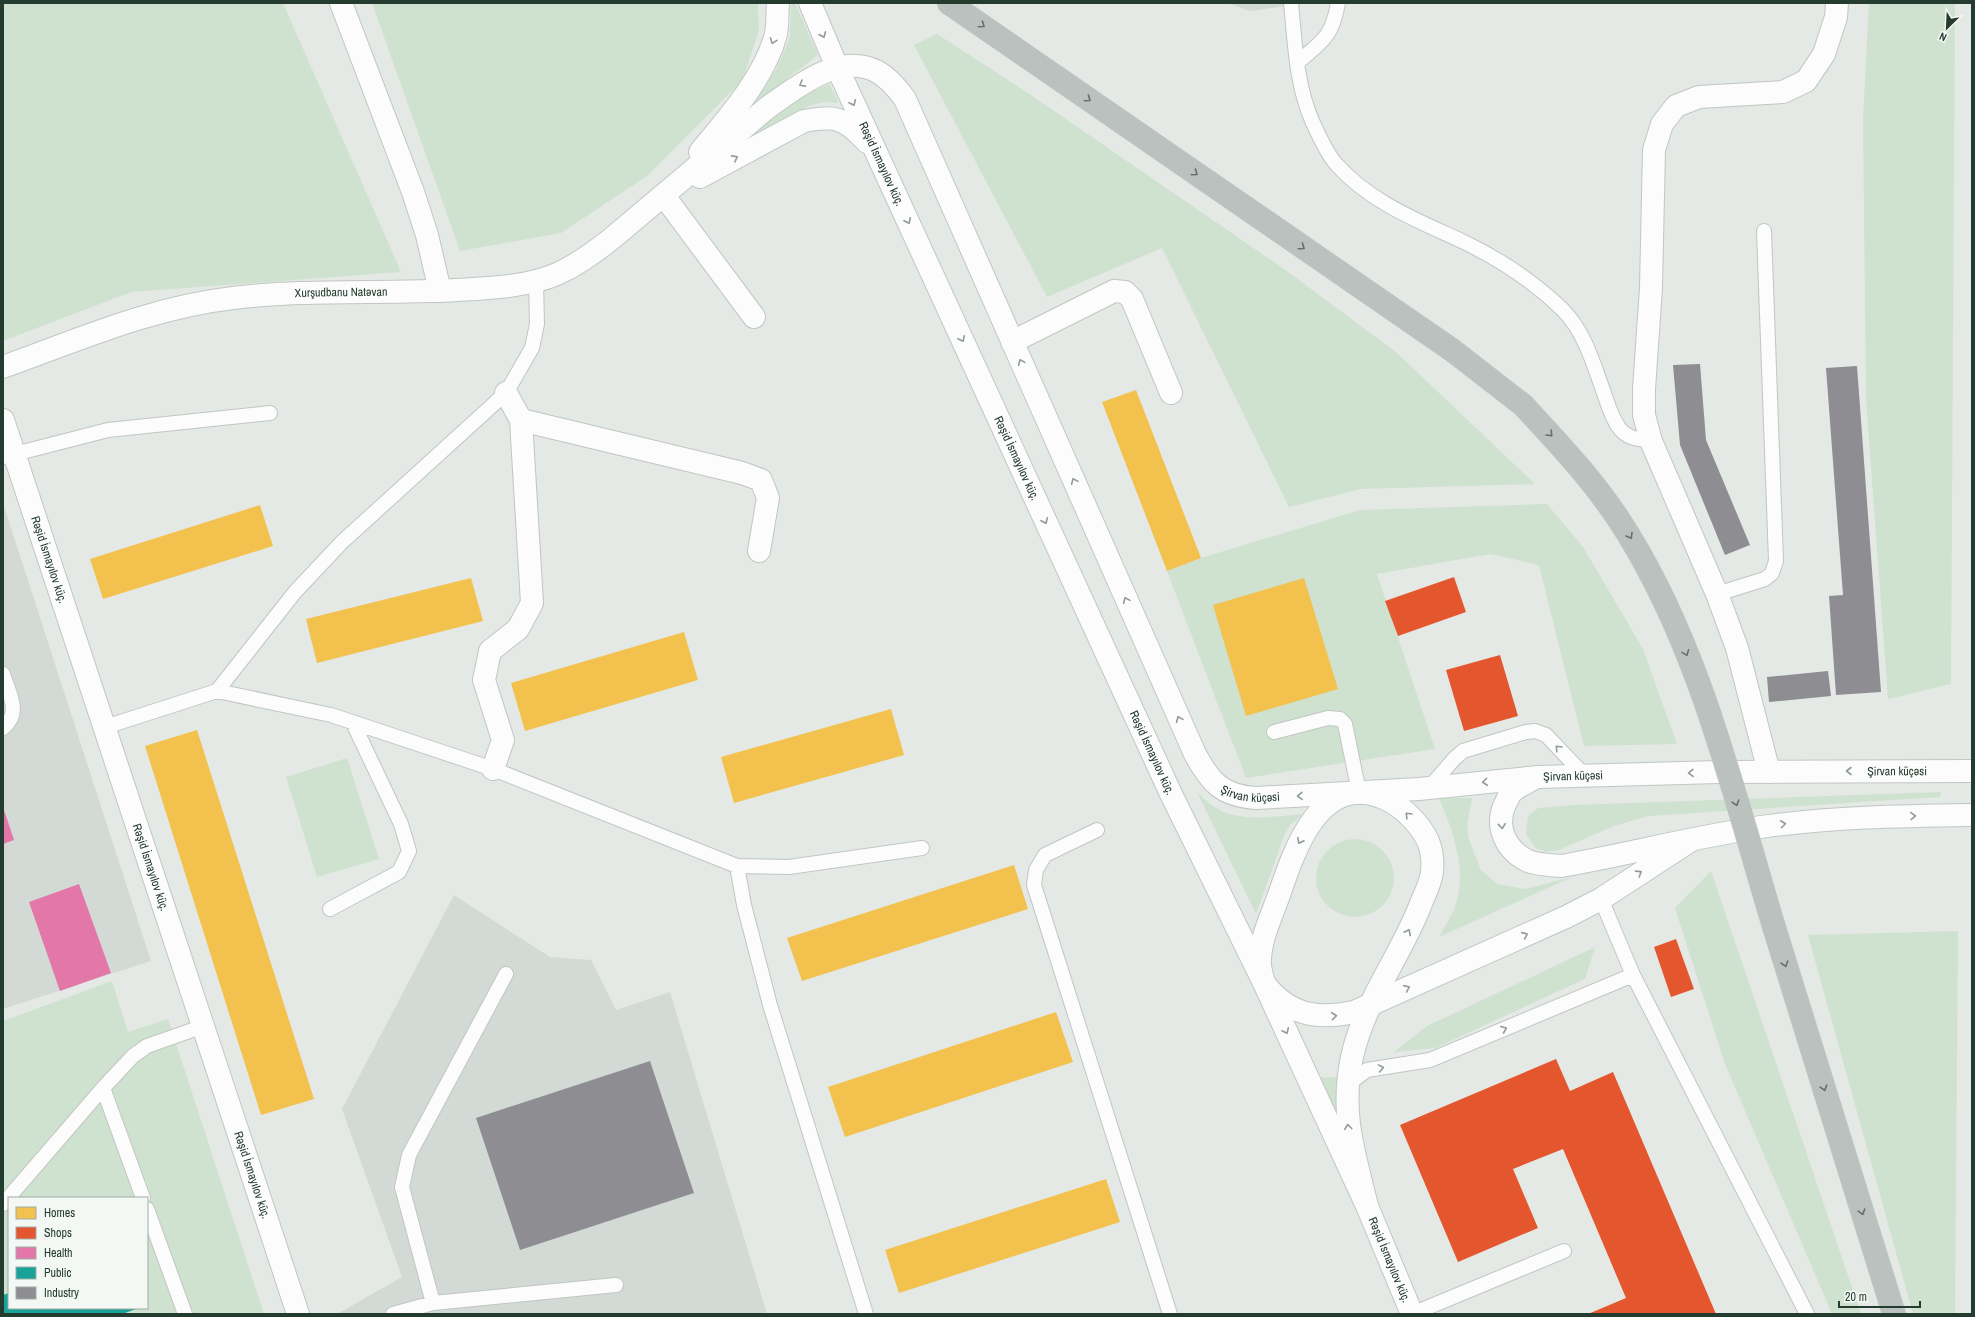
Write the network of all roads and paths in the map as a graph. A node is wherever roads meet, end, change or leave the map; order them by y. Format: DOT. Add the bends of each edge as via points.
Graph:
graph roads {
  1 [pos="341,3"];
  2 [pos="778,3"];
  3 [pos="810,3"];
  4 [pos="949,3"];
  5 [pos="1291,3"];
  6 [pos="1338,3"];
  7 [pos="1837,3"];
  8 [pos="1297,63"];
  9 [pos="837,67"];
  10 [pos="876,152"];
  11 [pos="664,196"];
  12 [pos="1764,231"];
  13 [pos="536,281"];
  14 [pos="440,291"];
  15 [pos="754,317"];
  16 [pos="1012,342"];
  17 [pos="3,367"];
  18 [pos="1171,392"];
  19 [pos="506,393"];
  20 [pos="270,412"];
  21 [pos="3,420"];
  22 [pos="521,420"];
  23 [pos="1650,440"];
  24 [pos="8,455"];
  25 [pos="759,551"];
  26 [pos="1717,594"];
  27 [pos="3,674"];
  28 [pos="217,691"];
  29 [pos="353,723"];
  30 [pos="105,727"];
  31 [pos="3,728"];
  32 [pos="1274,732"];
  33 [pos="493,769"];
  34 [pos="1972,771"];
  35 [pos="1769,772"];
  36 [pos="1586,776"];
  37 [pos="1538,777"];
  38 [pos="1429,788"];
  39 [pos="1359,792"];
  40 [pos="1972,815"];
  41 [pos="1097,830"];
  42 [pos="1690,841"];
  43 [pos="922,848"];
  44 [pos="737,866"];
  45 [pos="1601,899"];
  46 [pos="330,909"];
  47 [pos="506,974"];
  48 [pos="1633,975"];
  49 [pos="1264,983"];
  50 [pos="1371,1004"];
  51 [pos="204,1026"];
  52 [pos="1347,1085"];
  53 [pos="103,1088"];
  54 [pos="9,1197"];
  55 [pos="143,1197"];
  56 [pos="1367,1206"];
  57 [pos="148,1212"];
  58 [pos="1564,1251"];
  59 [pos="616,1286"];
  60 [pos="433,1303"];
  61 [pos="185,1314"];
  62 [pos="298,1314"];
  63 [pos="394,1314"];
  64 [pos="866,1314"];
  65 [pos="1170,1314"];
  66 [pos="1412,1314"];
  67 [pos="1806,1314"];
  68 [pos="1894,1314"];
  1 -- 14 [label="main road" via="413,192 427,235"];
  2 -- 11 [label="main road, one-way" via="776,33 766,60 740,102"];
  3 -- 9 [label="main road, Rəşid İsmayılov küç., one-way"];
  4 -- 68 [label="highway, one-way, bridge" via="1452,350 1523,406 1573,458 1603,497 1653,576 1679,633 1706,705"];
  5 -- 8 [label="lane"];
  6 -- 8 [label="lane" via="1335,19 1327,37"];
  7 -- 23 [label="main road" via="1836,17 1824,54 1806,81 1783,92 1699,97 1676,106 1662,124 1654,150 1651,288 1644,389 1644,415"];
  8 -- 23 [label="lane" via="1313,123 1335,164 1361,189 1414,220 1465,243 1514,271 1544,292 1567,315 1584,340 1610,411 1620,430 1634,439"];
  9 -- 10 [label="main road, Rəşid İsmayılov küç., one-way"];
  9 -- 11 [label="main road, one-way" via="792,90 767,108"];
  9 -- 16 [label="main road" via="856,66 875,70 894,85 904,99"];
  11 -- 10 [label="main road, one-way" via="804,121 824,118 852,126"];
  10 -- 49 [label="main road, Rəşid İsmayılov küç., one-way" via="1171,794"];
  11 -- 13 [label="main road, Xurşudbanu Natəvan" via="586,259"];
  11 -- 15 [label="main road"];
  12 -- 26 [label="lane" via="1776,562 1772,573 1765,580"];
  13 -- 14 [label="main road, Xurşudbanu Natəvan"];
  13 -- 19 [label="lane" via="537,324 532,348"];
  14 -- 17 [label="main road, Xurşudbanu Natəvan" via="273,295 191,304 147,315"];
  16 -- 18 [label="main road" via="1114,291 1125,292 1132,299"];
  39 -- 16 [label="main road, Şirvan küçəsi, one-way" via="1245,797 1220,788 1204,771"];
  19 -- 22 [label="main road"];
  19 -- 28 [label="lane" via="342,542 295,592"];
  20 -- 24 [label="lane" via="108,430"];
  21 -- 24 [label="main road, Rəşid İsmayılov küç."];
  22 -- 25 [label="main road" via="742,473 761,480 768,498"];
  22 -- 33 [label="main road" via="532,603 518,629 490,651 484,680 503,740"];
  23 -- 26 [label="main road"];
  24 -- 30 [label="main road, Rəşid İsmayılov küç."];
  26 -- 35 [label="main road" via="1737,648"];
  27 -- 31 [label="lane" via="14,709 12,721"];
  28 -- 29 [label="lane" via="331,715"];
  28 -- 30 [label="lane"];
  29 -- 33 [label="lane"];
  29 -- 46 [label="lane" via="401,824 409,851 399,872"];
  30 -- 51 [label="main road, Rəşid İsmayılov küç."];
  32 -- 39 [label="lane" via="1328,718 1340,719 1345,724"];
  33 -- 44 [label="lane"];
  34 -- 35 [label="main road, Şirvan küçəsi, one-way"];
  35 -- 36 [label="main road, Şirvan küçəsi, one-way"];
  36 -- 37 [label="main road, Şirvan küçəsi"];
  36 -- 38 [label="lane, one-way" via="1546,736 1535,731 1463,751"];
  37 -- 38 [label="main road, Şirvan küçəsi, one-way"];
  37 -- 42 [label="main road, one-way" via="1511,792 1503,808 1501,823 1504,839 1513,850 1528,861 1561,866"];
  38 -- 39 [label="main road, Şirvan küçəsi"];
  39 -- 49 [label="main road, one-way" via="1329,803 1316,814 1292,856 1262,946 1260,968"];
  50 -- 39 [label="main road, one-way" via="1414,922 1432,874 1432,855 1428,840 1420,828 1397,804"];
  42 -- 40 [label="main road, one-way" via="1809,821"];
  41 -- 65 [label="lane" via="1045,854 1036,870 1034,885"];
  45 -- 42 [label="main road, one-way"];
  43 -- 44 [label="lane" via="789,867"];
  44 -- 64 [label="lane" via="744,905 770,1005"];
  45 -- 48 [label="lane"];
  50 -- 45 [label="main road, one-way"];
  47 -- 60 [label="lane" via="409,1155 402,1187"];
  52 -- 48 [label="lane, one-way" via="1367,1070 1430,1060"];
  48 -- 67 [label="lane"];
  49 -- 50 [label="main road, one-way" via="1288,1006 1310,1015 1338,1015 1354,1012"];
  49 -- 56 [label="main road, one-way"];
  50 -- 52 [label="main road" via="1357,1038"];
  51 -- 53 [label="lane" via="147,1046 133,1056"];
  51 -- 62 [label="main road, Rəşid İsmayılov küç."];
  56 -- 52 [label="main road, one-way" via="1348,1130"];
  53 -- 54 [label="lane"];
  53 -- 55 [label="lane"];
  56 -- 66 [label="main road, Rəşid İsmayılov küç."];
  57 -- 61 [label="lane"];
  58 -- 66 [label="lane"];
  59 -- 60 [label="lane"];
  60 -- 63 [label="lane"];
}
